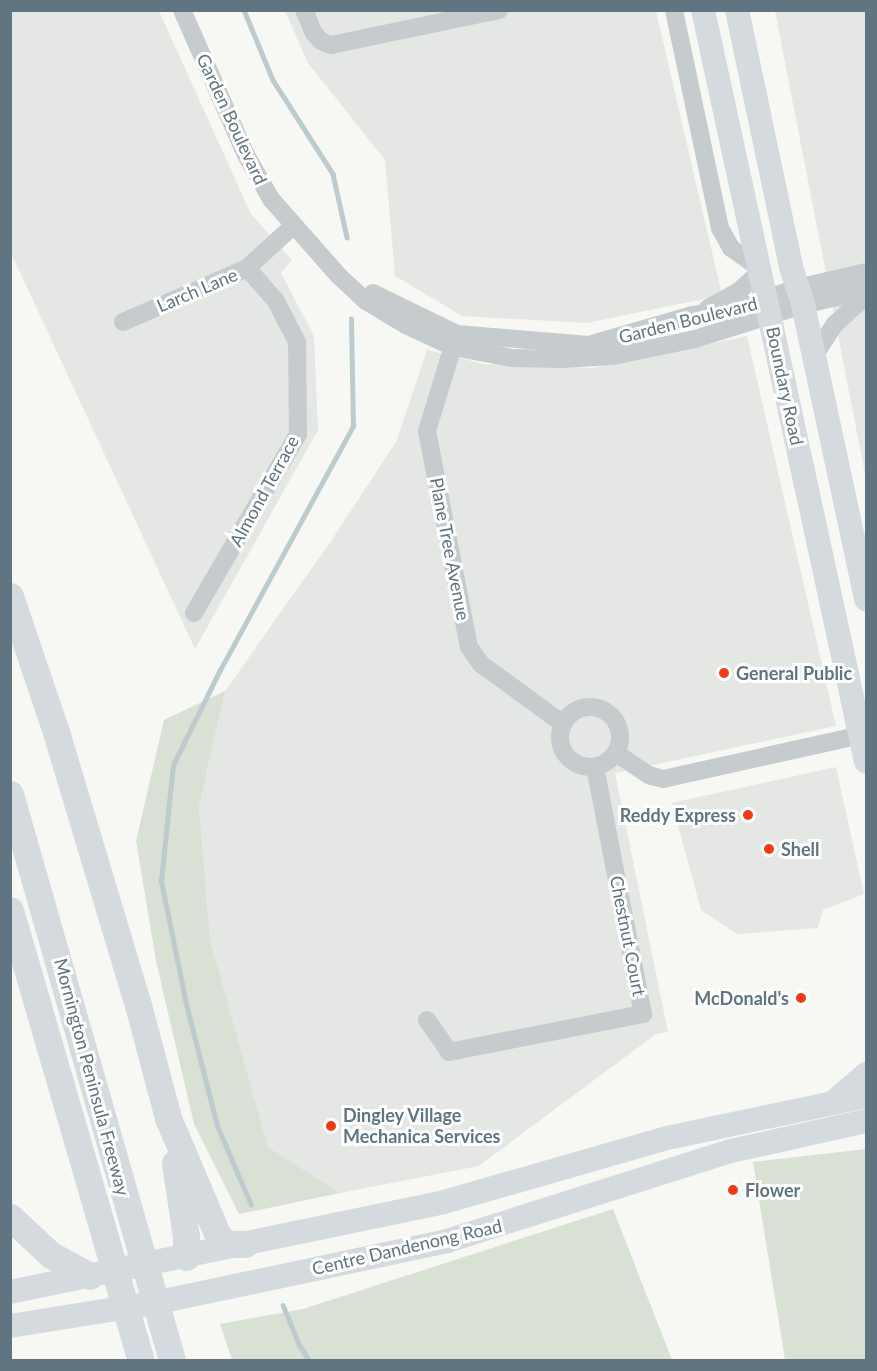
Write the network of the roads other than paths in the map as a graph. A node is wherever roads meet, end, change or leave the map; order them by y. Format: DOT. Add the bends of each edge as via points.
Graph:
graph roads {
  1 [pos="182,10"];
  2 [pos="304,10"];
  3 [pos="499,10"];
  4 [pos="674,10"];
  5 [pos="703,10"];
  6 [pos="737,10"];
  7 [pos="293,226"];
  8 [pos="247,268"];
  9 [pos="758,270"];
  10 [pos="867,272"];
  11 [pos="867,290"];
  12 [pos="800,296"];
  13 [pos="867,296"];
  14 [pos="768,308"];
  15 [pos="692,315"];
  16 [pos="123,322"];
  17 [pos="455,341"];
  18 [pos="814,356"];
  19 [pos="10,596"];
  20 [pos="867,599"];
  21 [pos="194,613"];
  22 [pos="562,723"];
  23 [pos="864,735"];
  24 [pos="616,753"];
  25 [pos="867,762"];
  26 [pos="595,767"];
  27 [pos="10,794"];
  28 [pos="10,910"];
  29 [pos="427,1020"];
  30 [pos="867,1074"];
  31 [pos="867,1096"];
  32 [pos="833,1102"];
  33 [pos="168,1118"];
  34 [pos="867,1121"];
  35 [pos="11,1228"];
  36 [pos="245,1244"];
  37 [pos="186,1257"];
  38 [pos="90,1276"];
  39 [pos="10,1292"];
  40 [pos="148,1308"];
  41 [pos="10,1326"];
  42 [pos="141,1360"];
  43 [pos="172,1360"];
  1 -- 7 [label="street, Garden Boulevard" via="246,155 270,199"];
  2 -- 3 [label="street" via="314,33 331,45"];
  4 -- 9 [label="street" via="720,228 731,248"];
  5 -- 9 [label="main road, Boundary Road"];
  6 -- 12 [label="main road, Boundary Road"];
  7 -- 8 [label="street, Larch Lane"];
  7 -- 17 [label="street, Garden Boulevard" via="366,301 406,325"];
  8 -- 16 [label="street, Larch Lane"];
  8 -- 21 [label="street, Almond Terrace" via="276,301 297,342 298,434"];
  9 -- 14 [label="main road, Boundary Road"];
  9 -- 15 [label="street" via="739,291"];
  10 -- 12 [label="street"];
  11 -- 12 [label="street"];
  12 -- 14 [label="street, Garden Boulevard"];
  12 -- 18 [label="main road, Boundary Road"];
  13 -- 18 [label="street" via="835,324"];
  14 -- 15 [label="street, Garden Boulevard"];
  14 -- 17 [label="street, Garden Boulevard" via="695,339 613,356 512,358"];
  14 -- 23 [label="main road, Boundary Road"];
  15 -- 17 [label="street, Garden Boulevard" via="589,345"];
  17 -- 22 [label="street, Plane Tree Avenue" via="427,430 469,647 481,664"];
  18 -- 20 [label="main road, Boundary Road"];
  19 -- 33 [label="highway" via="56,732"];
  22 -- 24 [label="street" via="578,708 589,706 609,712 620,732"];
  22 -- 26 [label="street" via="559,736 566,756 574,763"];
  23 -- 24 [label="street" via="663,779 648,775"];
  23 -- 25 [label="main road, Boundary Road"];
  24 -- 26 [label="street"];
  26 -- 29 [label="street, Chestnut Court" via="644,1014 450,1052"];
  27 -- 40 [label="highway, Mornington Peninsula Freeway" via="133,1225"];
  28 -- 40 [label="highway, Mornington Peninsula Freeway" via="105,1232"];
  30 -- 32 [label="main road"];
  31 -- 32 [label="main road, Centre Dandenong Road"];
  32 -- 36 [label="main road, Centre Dandenong Road" via="668,1138 444,1202"];
  33 -- 36 [label="highway" via="218,1236 228,1244"];
  33 -- 37 [label="highway"];
  34 -- 40 [label="main road, Centre Dandenong Road" via="731,1151 447,1241"];
  35 -- 38 [label="highway"];
  36 -- 37 [label="main road, Centre Dandenong Road"];
  37 -- 38 [label="main road, Centre Dandenong Road"];
  37 -- 40 [label="main road" via="178,1278"];
  38 -- 39 [label="main road, Centre Dandenong Road"];
  38 -- 40 [label="main road"];
  40 -- 41 [label="main road, Centre Dandenong Road"];
  40 -- 42 [label="highway, Mornington Peninsula Freeway"];
  40 -- 43 [label="highway, Mornington Peninsula Freeway"];
}
